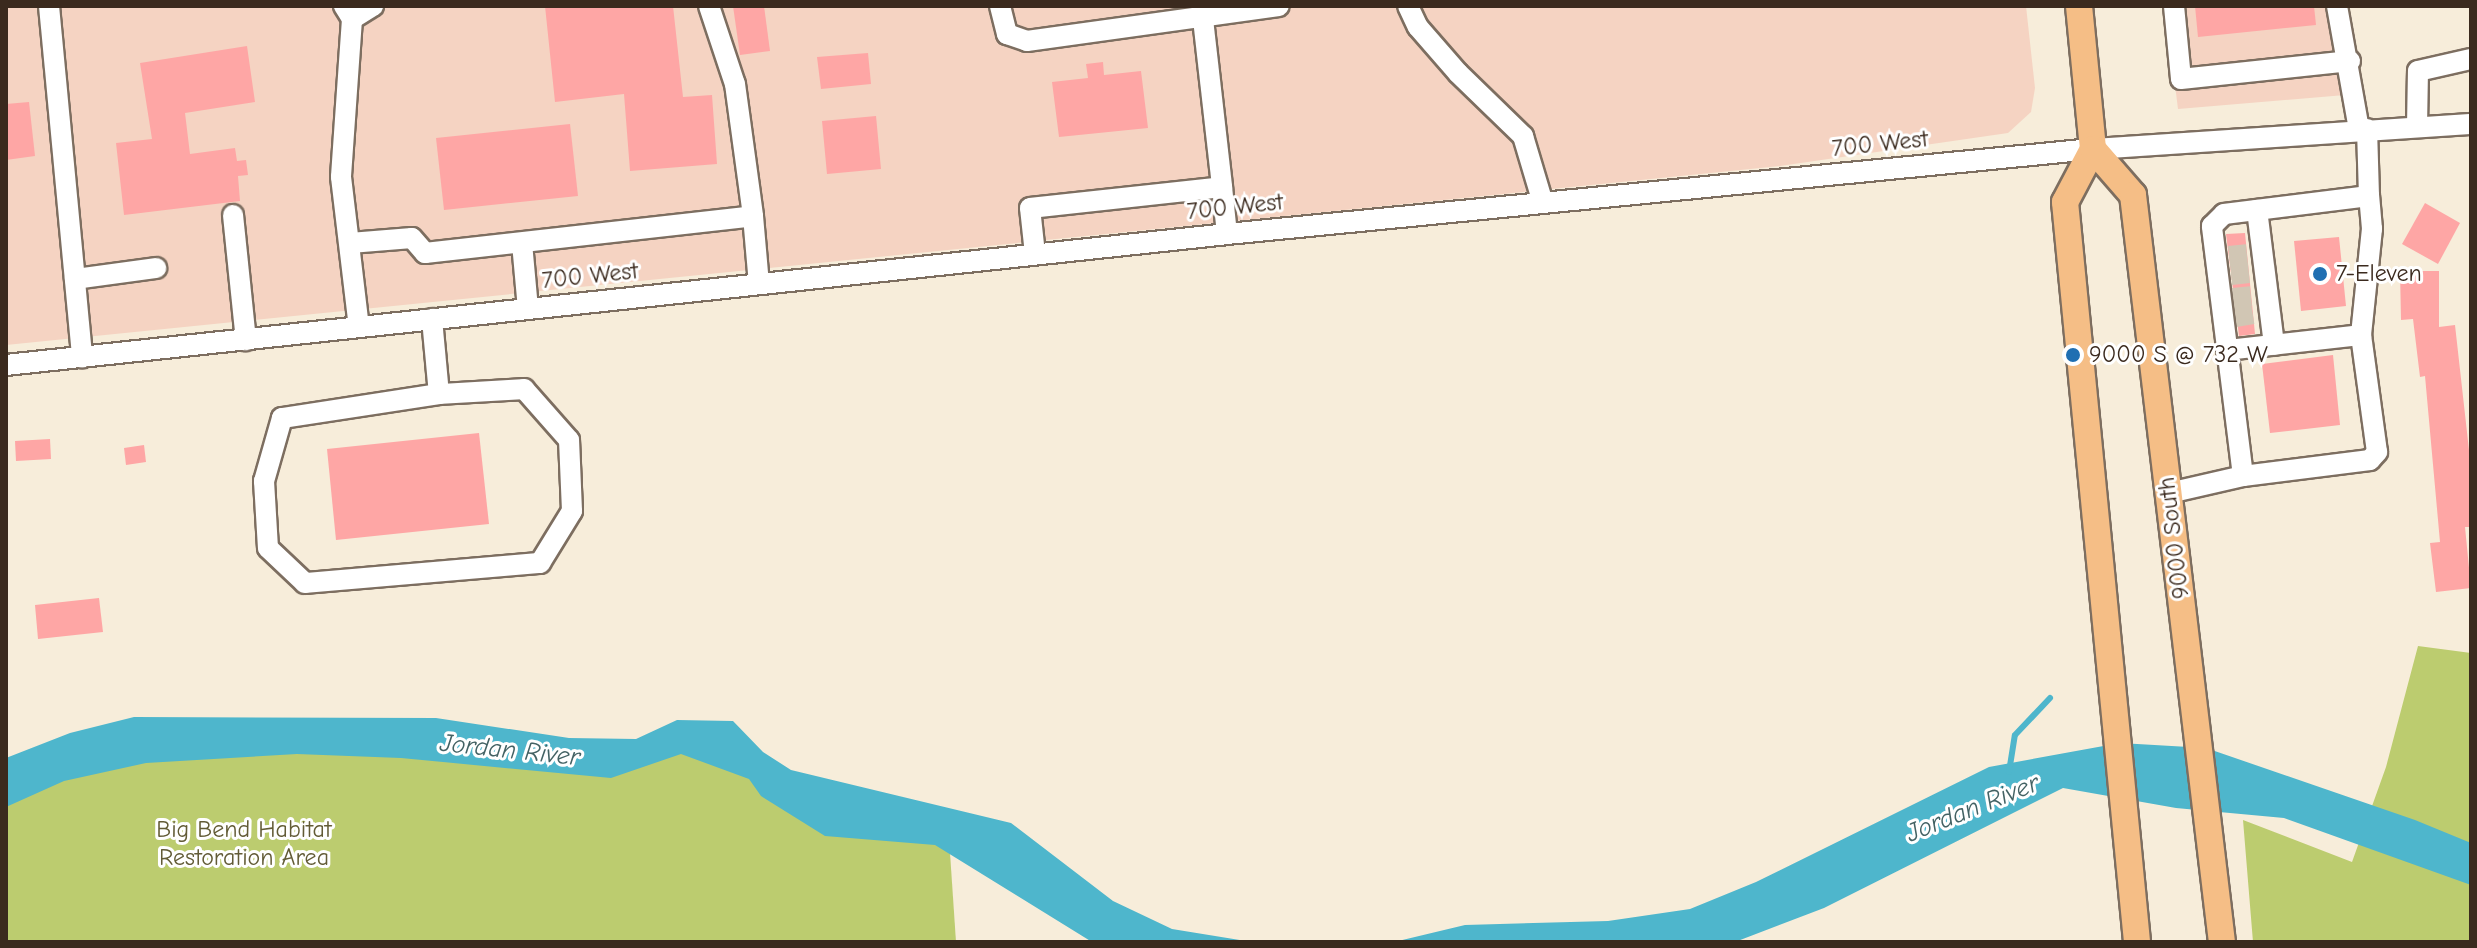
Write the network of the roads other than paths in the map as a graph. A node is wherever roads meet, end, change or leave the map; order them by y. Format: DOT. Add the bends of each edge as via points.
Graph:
graph roads {
  1 [pos="49,6"];
  2 [pos="373,6"];
  3 [pos="709,6"];
  4 [pos="1000,6"];
  5 [pos="1279,6"];
  6 [pos="1408,6"];
  7 [pos="2079,6"];
  8 [pos="2174,6"];
  9 [pos="2337,6"];
  10 [pos="348,12"];
  11 [pos="1203,19"];
  12 [pos="2471,59"];
  13 [pos="2350,61"];
  14 [pos="2471,124"];
  15 [pos="2417,127"];
  16 [pos="2363,130"];
  17 [pos="2093,149"];
  18 [pos="1222,187"];
  19 [pos="2369,196"];
  20 [pos="1543,203"];
  21 [pos="2257,210"];
  22 [pos="233,215"];
  23 [pos="753,216"];
  24 [pos="1227,234"];
  25 [pos="350,243"];
  26 [pos="522,243"];
  27 [pos="1035,254"];
  28 [pos="2240,265"];
  29 [pos="156,268"];
  30 [pos="75,279"];
  31 [pos="759,284"];
  32 [pos="2244,306"];
  33 [pos="528,309"];
  34 [pos="432,319"];
  35 [pos="359,327"];
  36 [pos="2361,335"];
  37 [pos="246,340"];
  38 [pos="2274,345"];
  39 [pos="2227,350"];
  40 [pos="82,357"];
  41 [pos="6,365"];
  42 [pos="439,394"];
  43 [pos="2243,476"];
  44 [pos="2169,493"];
  45 [pos="2137,942"];
  46 [pos="2222,942"];
  1 -- 30 [label="street"];
  2 -- 10 [label="street"];
  3 -- 23 [label="street" via="735,84"];
  4 -- 11 [label="street" via="1007,34 1015,41"];
  5 -- 11 [label="street"];
  6 -- 20 [label="street" via="1418,27 1458,73 1523,136"];
  7 -- 17 [label="main road"];
  8 -- 13 [label="street" via="2181,79"];
  9 -- 13 [label="street"];
  10 -- 25 [label="street" via="341,177"];
  11 -- 18 [label="street"];
  12 -- 15 [label="street" via="2418,71"];
  13 -- 16 [label="street"];
  14 -- 15 [label="street, 700 West"];
  15 -- 16 [label="street, 700 West"];
  16 -- 17 [label="street, 700 West"];
  16 -- 19 [label="street"];
  17 -- 20 [label="street, 700 West"];
  17 -- 44 [label="main road, 9000 South" via="2133,195"];
  17 -- 45 [label="main road" via="2065,202"];
  18 -- 24 [label="street"];
  18 -- 27 [label="street" via="1030,208"];
  19 -- 21 [label="street"];
  19 -- 36 [label="street" via="2372,229"];
  20 -- 24 [label="street, 700 West"];
  21 -- 28 [label="street"];
  21 -- 28 [label="street" via="2217,219 2212,226"];
  22 -- 37 [label="street"];
  23 -- 26 [label="street"];
  23 -- 31 [label="street"];
  24 -- 27 [label="street, 700 West"];
  25 -- 26 [label="street" via="412,238 425,253"];
  25 -- 35 [label="street"];
  26 -- 33 [label="street"];
  27 -- 31 [label="street, 700 West"];
  28 -- 32 [label="street"];
  28 -- 32 [label="street"];
  29 -- 30 [label="street"];
  30 -- 40 [label="street"];
  31 -- 33 [label="street, 700 West"];
  32 -- 38 [label="street"];
  32 -- 39 [label="street"];
  33 -- 34 [label="street, 700 West"];
  34 -- 35 [label="street, 700 West"];
  34 -- 42 [label="street"];
  35 -- 37 [label="street, 700 West"];
  36 -- 38 [label="street"];
  36 -- 43 [label="street" via="2377,452 2370,460"];
  37 -- 40 [label="street, 700 West"];
  38 -- 39 [label="street"];
  39 -- 43 [label="street"];
  40 -- 41 [label="street, 700 West"];
  42 -- 42 [label="street" via="282,418 264,481 268,548 305,583 540,563 572,511 569,440 524,389"];
  43 -- 44 [label="street"];
  44 -- 46 [label="main road, 9000 South"];
}
